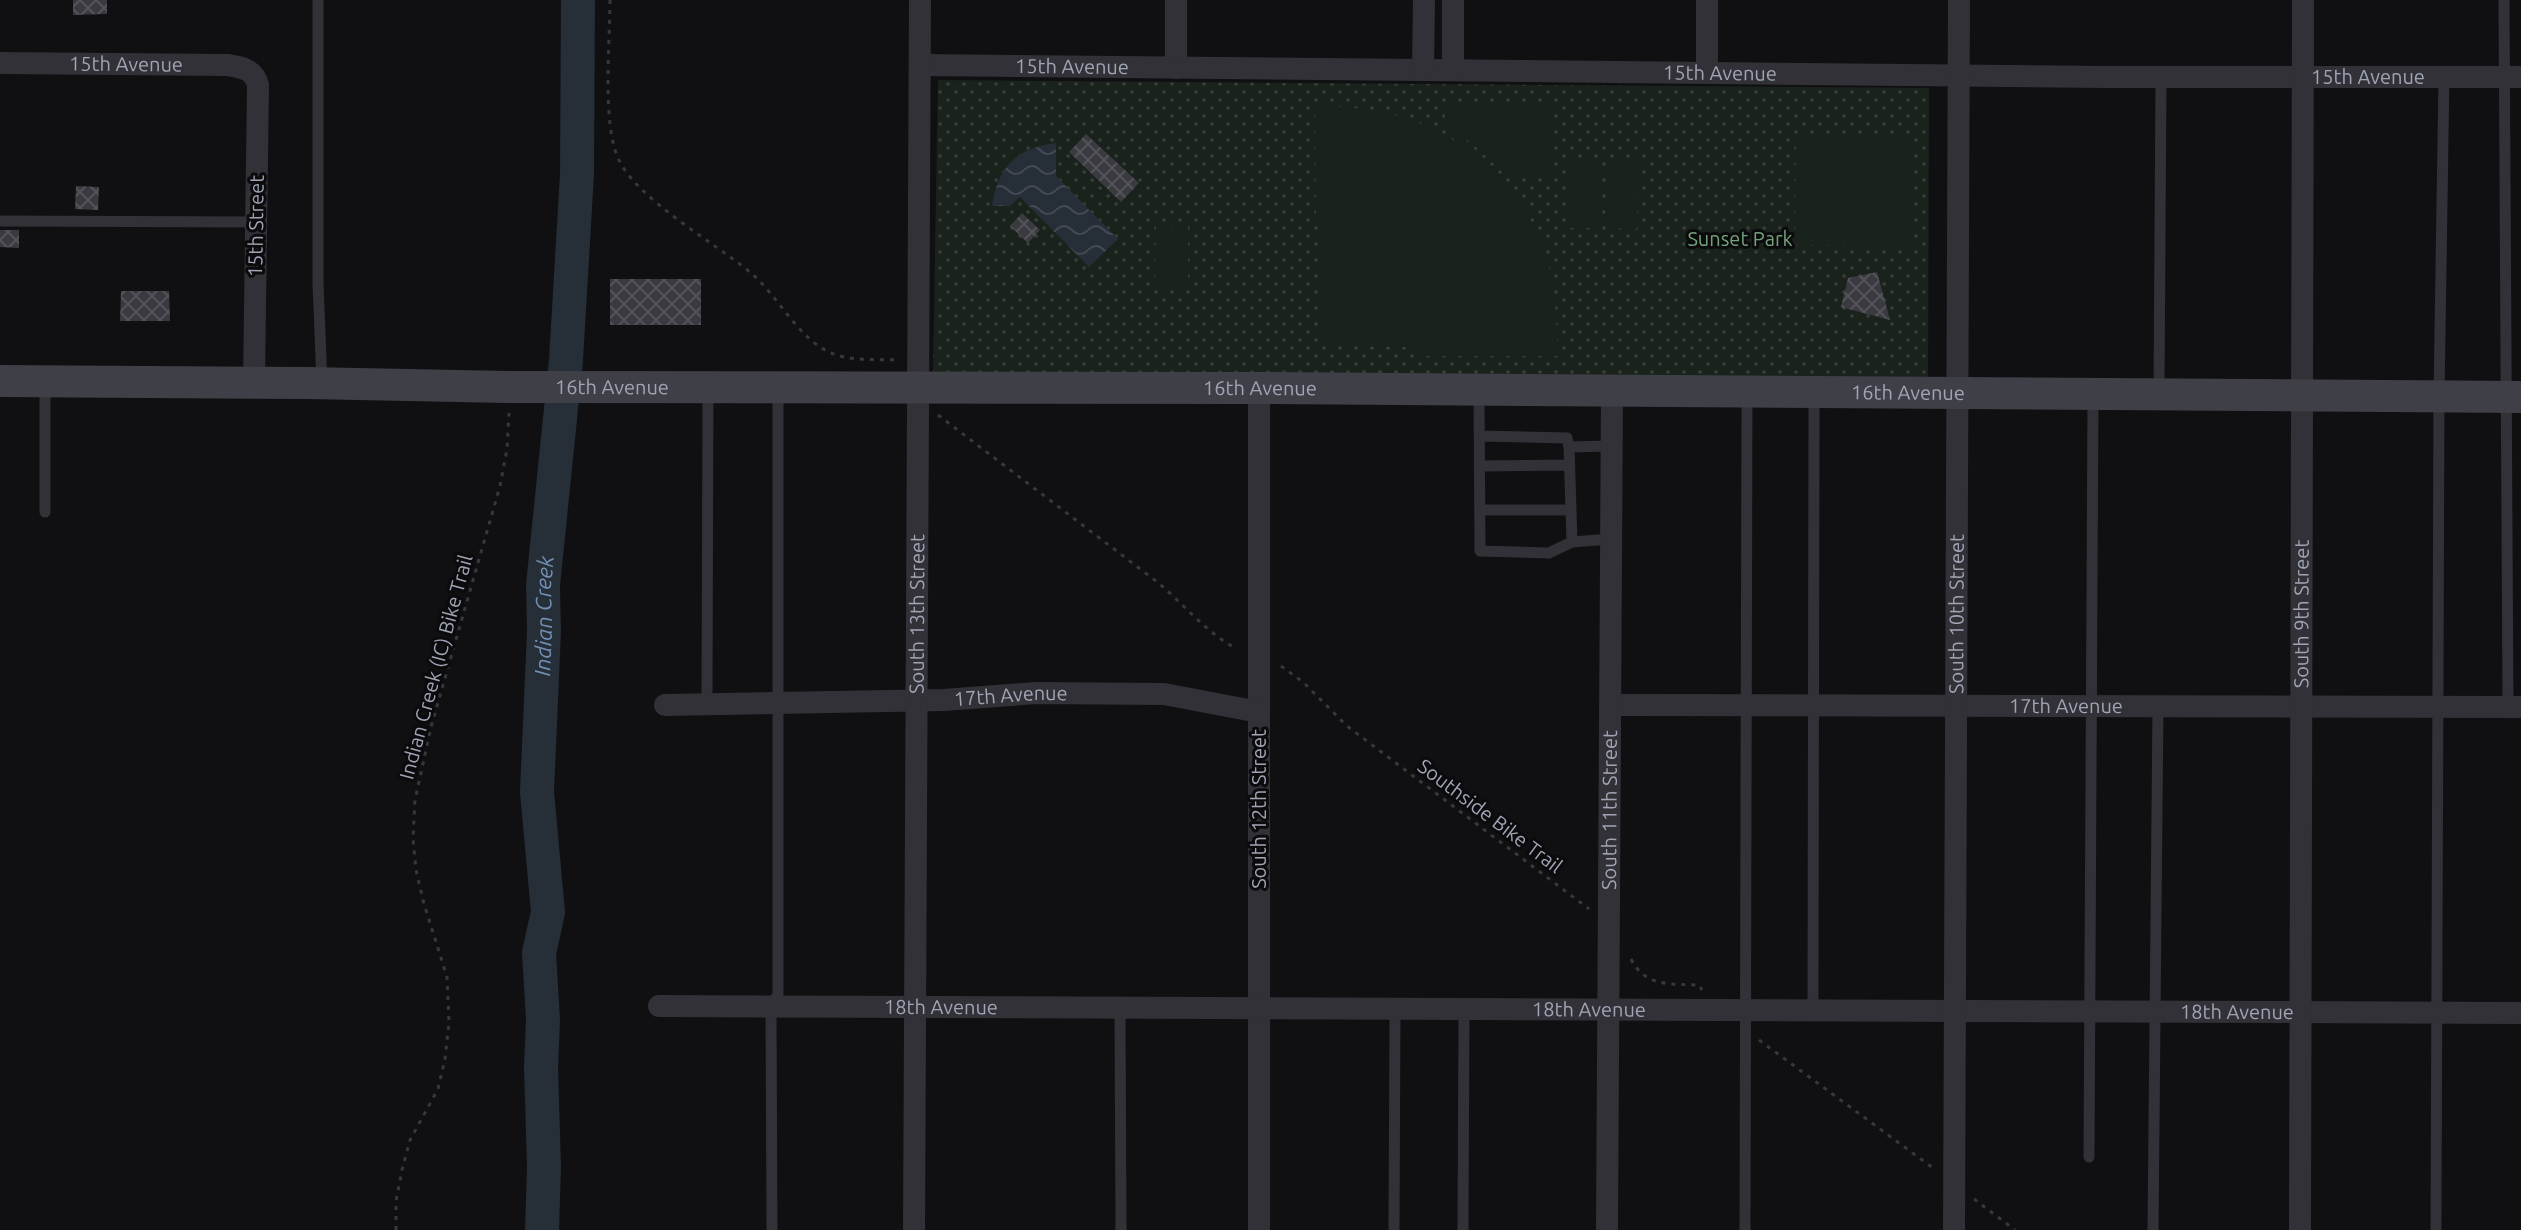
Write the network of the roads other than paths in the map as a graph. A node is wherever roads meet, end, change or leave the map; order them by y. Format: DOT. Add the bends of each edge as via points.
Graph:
graph roads {
  1 [pos="318,0"];
  2 [pos="920,0"];
  3 [pos="1176,0"];
  4 [pos="1424,0"];
  5 [pos="1453,0"];
  6 [pos="1707,0"];
  7 [pos="1959,0"];
  8 [pos="2303,0"];
  9 [pos="2504,0"];
  10 [pos="0,63"];
  11 [pos="920,65"];
  12 [pos="1176,68"];
  13 [pos="1423,70"];
  14 [pos="1453,70"];
  15 [pos="250,71"];
  16 [pos="1707,72"];
  17 [pos="1959,74"];
  18 [pos="2444,76"];
  19 [pos="2161,77"];
  20 [pos="2512,77"];
  21 [pos="2303,78"];
  22 [pos="0,221"];
  23 [pos="256,222"];
  24 [pos="0,381"];
  25 [pos="45,382"];
  26 [pos="254,383"];
  27 [pos="322,383"];
  28 [pos="708,387"];
  29 [pos="778,387"];
  30 [pos="917,387"];
  31 [pos="1259,388"];
  32 [pos="1479,390"];
  33 [pos="1612,391"];
  34 [pos="1747,392"];
  35 [pos="1814,392"];
  36 [pos="1957,393"];
  37 [pos="2093,394"];
  38 [pos="2159,395"];
  39 [pos="2303,396"];
  40 [pos="2439,396"];
  41 [pos="2514,397"];
  42 [pos="1480,436"];
  43 [pos="1568,443"];
  44 [pos="1611,446"];
  45 [pos="1569,465"];
  46 [pos="1480,466"];
  47 [pos="1480,510"];
  48 [pos="1570,510"];
  49 [pos="45,512"];
  50 [pos="1611,539"];
  51 [pos="1572,542"];
  52 [pos="915,701"];
  53 [pos="778,703"];
  54 [pos="707,704"];
  55 [pos="665,705"];
  56 [pos="1610,705"];
  57 [pos="1745,705"];
  58 [pos="1814,705"];
  59 [pos="1956,705"];
  60 [pos="2091,706"];
  61 [pos="2158,706"];
  62 [pos="2301,707"];
  63 [pos="2439,707"];
  64 [pos="2514,707"];
  65 [pos="1259,712"];
  66 [pos="659,1006"];
  67 [pos="771,1007"];
  68 [pos="914,1008"];
  69 [pos="1120,1009"];
  70 [pos="1260,1009"];
  71 [pos="1395,1010"];
  72 [pos="1464,1010"];
  73 [pos="1608,1010"];
  74 [pos="1746,1011"];
  75 [pos="1813,1011"];
  76 [pos="1954,1011"];
  77 [pos="2089,1012"];
  78 [pos="2154,1012"];
  79 [pos="2300,1012"];
  80 [pos="2437,1013"];
  81 [pos="2521,1013"];
  82 [pos="2089,1157"];
  83 [pos="772,1230"];
  84 [pos="914,1230"];
  85 [pos="1121,1230"];
  86 [pos="1259,1230"];
  87 [pos="1394,1230"];
  88 [pos="1463,1230"];
  89 [pos="1607,1230"];
  90 [pos="1745,1230"];
  91 [pos="1954,1230"];
  92 [pos="2153,1230"];
  93 [pos="2300,1230"];
  94 [pos="2436,1230"];
  1 -- 27 [label="lane"];
  2 -- 11 [label="street, South 13th Street"];
  3 -- 12 [label="street"];
  4 -- 13 [label="street"];
  5 -- 14 [label="street"];
  6 -- 16 [label="street"];
  7 -- 17 [label="street, South 10th Street"];
  8 -- 21 [label="street, South 9th Street"];
  9 -- 20 [label="lane"];
  10 -- 15 [label="street, 15th Avenue" via="227,65"];
  11 -- 12 [label="street, 15th Avenue"];
  11 -- 30 [label="street, South 13th Street"];
  12 -- 13 [label="street, 15th Avenue"];
  13 -- 14 [label="street, 15th Avenue"];
  14 -- 16 [label="street, 15th Avenue"];
  15 -- 23 [label="street, 15th Street" via="258,85"];
  16 -- 17 [label="street, 15th Avenue"];
  17 -- 19 [label="street, 15th Avenue"];
  17 -- 36 [label="street, South 10th Street"];
  18 -- 20 [label="street, 15th Avenue"];
  18 -- 21 [label="street, 15th Avenue"];
  18 -- 40 [label="lane"];
  19 -- 21 [label="street, 15th Avenue"];
  19 -- 38 [label="lane"];
  20 -- 41 [label="lane"];
  21 -- 39 [label="street, South 9th Street"];
  22 -- 23 [label="lane"];
  23 -- 26 [label="street, 15th Street"];
  24 -- 25 [label="street, 16th Avenue"];
  25 -- 26 [label="street, 16th Avenue"];
  25 -- 49 [label="lane"];
  26 -- 27 [label="street, 16th Avenue"];
  27 -- 28 [label="street, 16th Avenue"];
  28 -- 29 [label="street, 16th Avenue"];
  28 -- 54 [label="lane"];
  29 -- 30 [label="street, 16th Avenue"];
  29 -- 53 [label="lane"];
  30 -- 31 [label="street, 16th Avenue"];
  30 -- 52 [label="street, South 13th Street"];
  31 -- 32 [label="street, 16th Avenue"];
  31 -- 65 [label="street, South 12th Street"];
  32 -- 33 [label="street, 16th Avenue"];
  32 -- 42 [label="lane"];
  33 -- 34 [label="street, 16th Avenue"];
  33 -- 44 [label="street, South 11th Street"];
  34 -- 35 [label="street, 16th Avenue"];
  34 -- 57 [label="lane"];
  35 -- 36 [label="street, 16th Avenue"];
  35 -- 58 [label="lane"];
  36 -- 37 [label="street, 16th Avenue"];
  36 -- 59 [label="street, South 10th Street"];
  37 -- 38 [label="street, 16th Avenue"];
  37 -- 60 [label="lane"];
  38 -- 39 [label="street, 16th Avenue"];
  39 -- 40 [label="street, 16th Avenue"];
  39 -- 62 [label="street, South 9th Street"];
  40 -- 41 [label="street, 16th Avenue"];
  40 -- 63 [label="lane"];
  41 -- 64 [label="lane"];
  42 -- 43 [label="lane"];
  42 -- 46 [label="lane"];
  43 -- 44 [label="lane"];
  43 -- 45 [label="lane"];
  44 -- 50 [label="street, South 11th Street"];
  45 -- 46 [label="lane"];
  45 -- 48 [label="lane"];
  46 -- 47 [label="lane"];
  47 -- 48 [label="lane"];
  47 -- 51 [label="lane" via="1480,551 1549,553"];
  48 -- 51 [label="lane"];
  50 -- 51 [label="lane"];
  50 -- 56 [label="street, South 11th Street"];
  52 -- 53 [label="street, 17th Avenue"];
  52 -- 65 [label="street, 17th Avenue" via="1036,693 1164,694"];
  52 -- 68 [label="street, South 13th Street"];
  53 -- 54 [label="street, 17th Avenue"];
  53 -- 67 [label="lane" via="778,994"];
  54 -- 55 [label="street, 17th Avenue"];
  56 -- 57 [label="street, 17th Avenue"];
  56 -- 73 [label="street, South 11th Street"];
  57 -- 58 [label="street, 17th Avenue"];
  57 -- 74 [label="lane"];
  58 -- 59 [label="street, 17th Avenue"];
  58 -- 75 [label="lane"];
  59 -- 60 [label="street, 17th Avenue"];
  59 -- 76 [label="street, South 10th Street"];
  60 -- 61 [label="street, 17th Avenue"];
  60 -- 77 [label="lane"];
  61 -- 62 [label="street, 17th Avenue"];
  61 -- 78 [label="lane"];
  62 -- 63 [label="street, 17th Avenue"];
  62 -- 79 [label="street, South 9th Street"];
  63 -- 64 [label="street, 17th Avenue"];
  63 -- 80 [label="lane"];
  65 -- 70 [label="street, South 12th Street"];
  66 -- 67 [label="street, 18th Avenue"];
  67 -- 68 [label="street, 18th Avenue"];
  67 -- 83 [label="lane"];
  68 -- 69 [label="street, 18th Avenue"];
  68 -- 84 [label="street, South 13th Street"];
  69 -- 70 [label="street, 18th Avenue"];
  69 -- 85 [label="lane"];
  70 -- 71 [label="street, 18th Avenue"];
  70 -- 86 [label="street, South 12th Street"];
  71 -- 72 [label="street, 18th Avenue"];
  71 -- 87 [label="lane"];
  72 -- 73 [label="street, 18th Avenue"];
  72 -- 88 [label="lane"];
  73 -- 74 [label="street, 18th Avenue"];
  73 -- 89 [label="street, South 11th Street"];
  74 -- 75 [label="street, 18th Avenue"];
  74 -- 90 [label="lane"];
  75 -- 76 [label="street, 18th Avenue"];
  76 -- 77 [label="street, 18th Avenue"];
  76 -- 91 [label="street, South 10th Street"];
  77 -- 78 [label="street, 18th Avenue"];
  77 -- 82 [label="lane"];
  78 -- 79 [label="street, 18th Avenue"];
  78 -- 92 [label="lane"];
  79 -- 80 [label="street, 18th Avenue"];
  79 -- 93 [label="street, South 9th Street"];
  80 -- 81 [label="street, 18th Avenue"];
  80 -- 94 [label="lane"];
}
